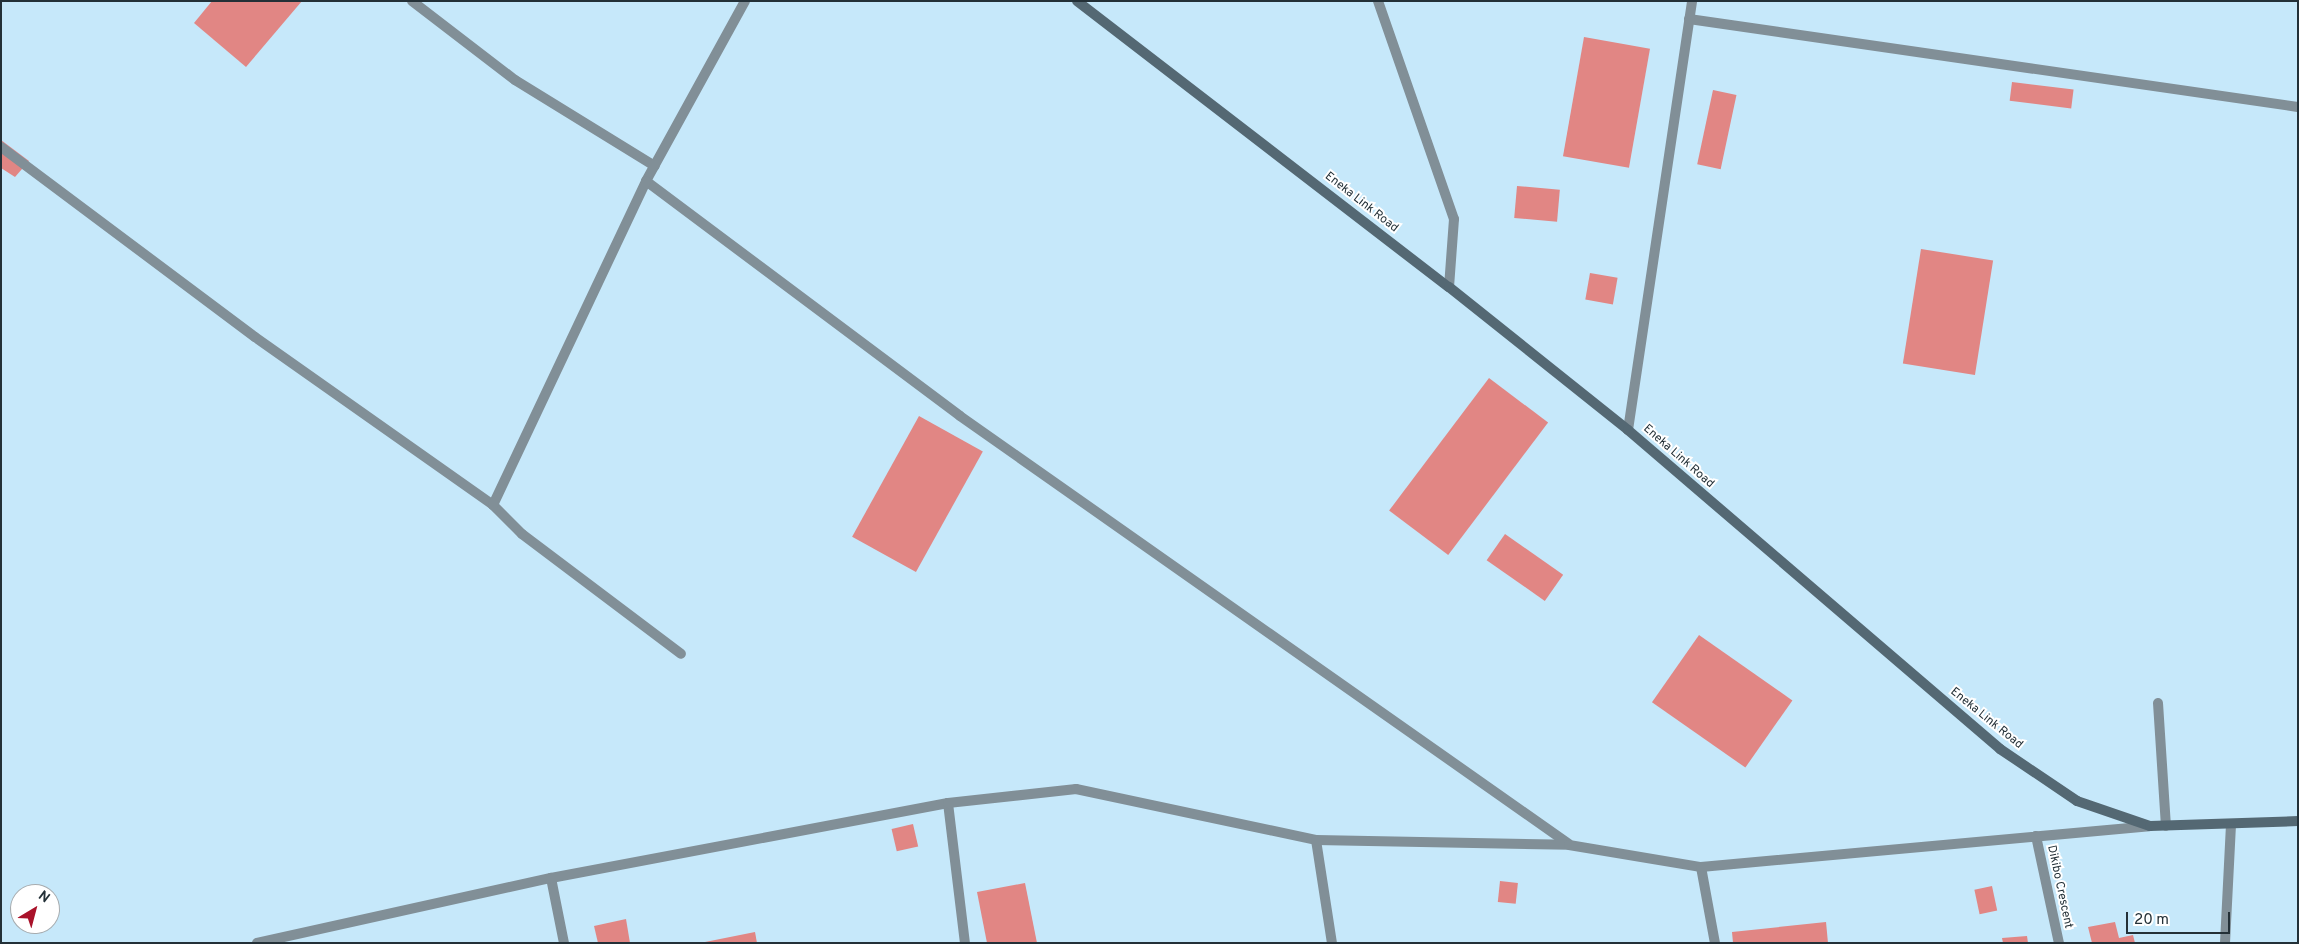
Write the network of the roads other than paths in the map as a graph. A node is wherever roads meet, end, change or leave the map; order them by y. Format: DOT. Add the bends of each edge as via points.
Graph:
graph roads {
  1 [pos="412,1"];
  2 [pos="745,1"];
  3 [pos="1077,1"];
  4 [pos="1378,1"];
  5 [pos="1692,1"];
  6 [pos="1689,19"];
  7 [pos="2298,107"];
  8 [pos="1,147"];
  9 [pos="655,166"];
  10 [pos="646,181"];
  11 [pos="1449,287"];
  12 [pos="1628,430"];
  13 [pos="493,505"];
  14 [pos="681,654"];
  15 [pos="2158,703"];
  16 [pos="948,803"];
  17 [pos="2298,821"];
  18 [pos="2150,826"];
  19 [pos="2166,826"];
  20 [pos="2232,826"];
  21 [pos="2036,836"];
  22 [pos="1316,840"];
  23 [pos="1570,845"];
  24 [pos="1701,867"];
  25 [pos="551,878"];
  26 [pos="257,943"];
  27 [pos="564,943"];
  28 [pos="966,943"];
  29 [pos="1332,943"];
  30 [pos="1715,943"];
  31 [pos="2059,943"];
  32 [pos="2225,943"];
  1 -- 9 [label="street" via="515,80"];
  2 -- 9 [label="street"];
  3 -- 11 [label="street, Eneka Link Road"];
  4 -- 11 [label="street" via="1454,219"];
  5 -- 6 [label="street"];
  6 -- 7 [label="street"];
  6 -- 12 [label="street"];
  8 -- 13 [label="street" via="255,337"];
  9 -- 10 [label="street"];
  10 -- 13 [label="street"];
  10 -- 23 [label="street" via="960,416"];
  11 -- 12 [label="street, Eneka Link Road"];
  12 -- 18 [label="street, Eneka Link Road" via="2000,749 2076,801"];
  13 -- 14 [label="street" via="522,534"];
  15 -- 19 [label="street"];
  16 -- 22 [label="street" via="1076,789"];
  16 -- 25 [label="street"];
  16 -- 28 [label="street"];
  17 -- 20 [label="street, Eneka Link Road"];
  18 -- 19 [label="street, Eneka Link Road"];
  18 -- 21 [label="street"];
  19 -- 20 [label="street, Eneka Link Road"];
  20 -- 32 [label="street"];
  21 -- 24 [label="street"];
  21 -- 31 [label="street, Dikibo Crescent"];
  22 -- 23 [label="street"];
  22 -- 29 [label="street"];
  23 -- 24 [label="street"];
  24 -- 30 [label="street"];
  25 -- 26 [label="street"];
  25 -- 27 [label="street"];
}
